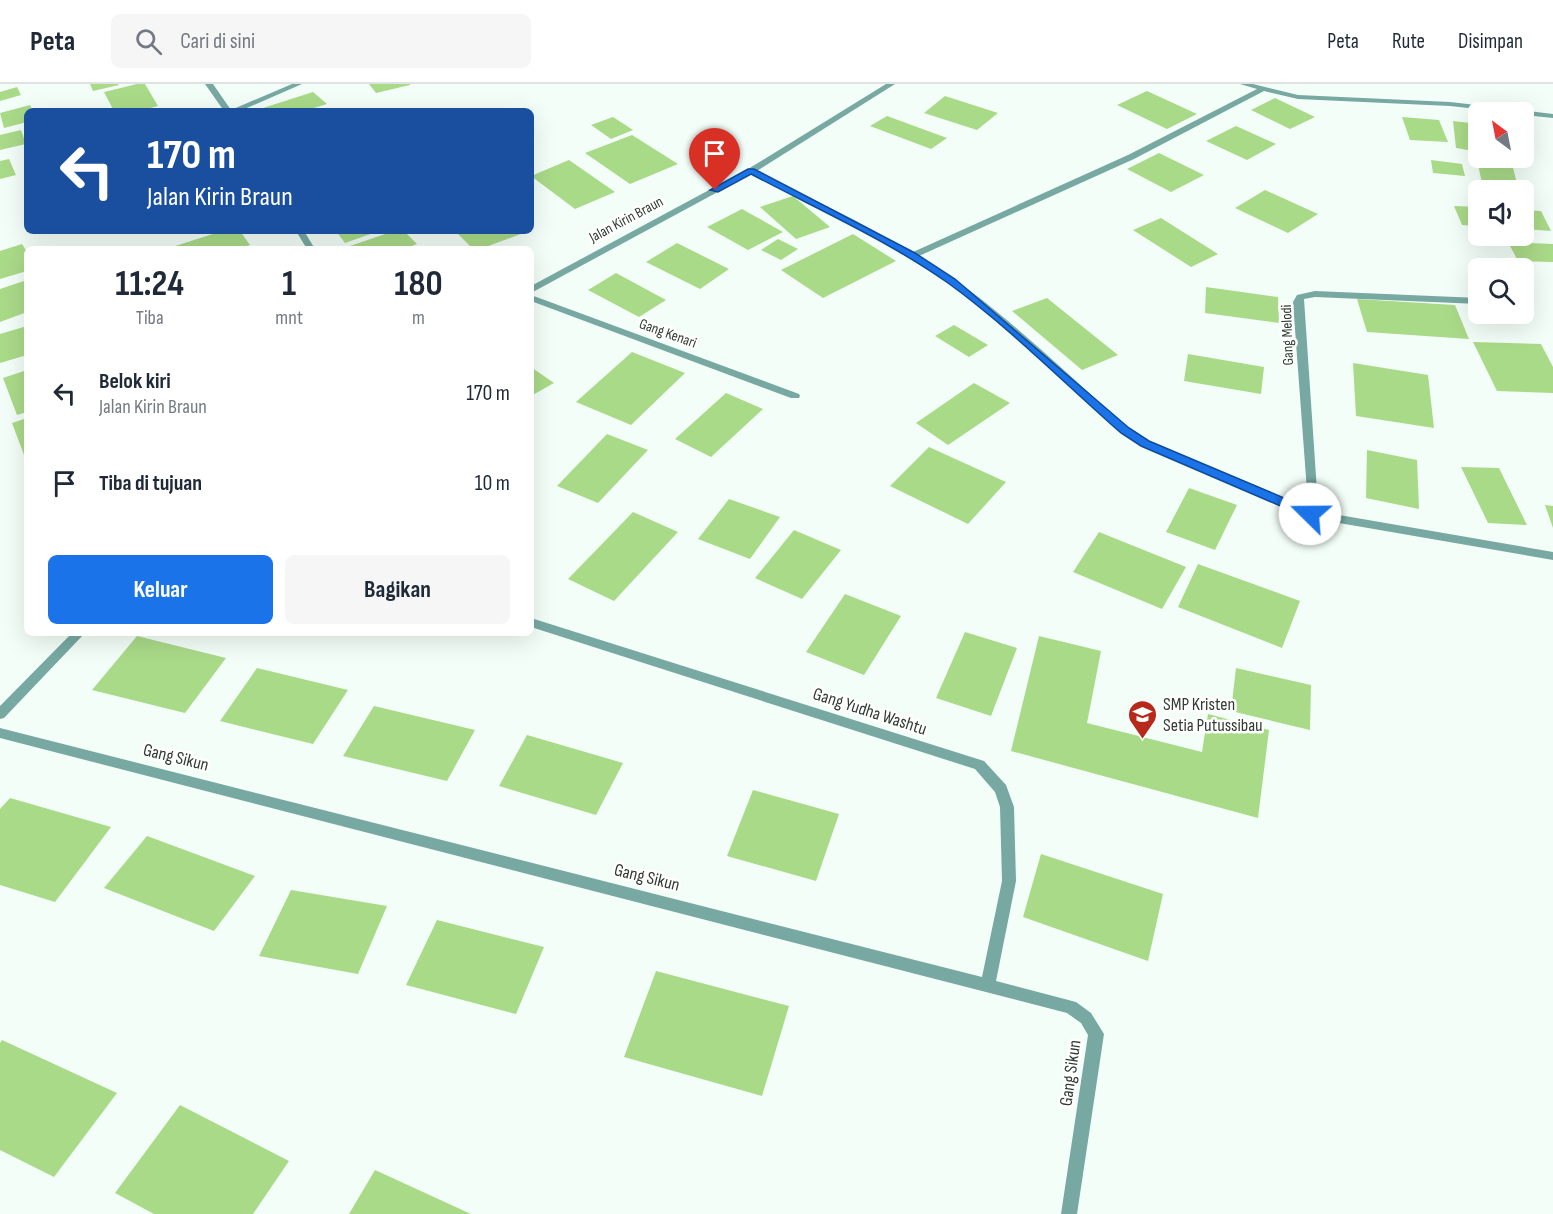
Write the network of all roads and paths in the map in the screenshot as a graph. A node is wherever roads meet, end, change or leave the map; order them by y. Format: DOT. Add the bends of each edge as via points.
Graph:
graph roads {
  1 [pos="209,84"];
  2 [pos="298,84"];
  3 [pos="891,84"];
  4 [pos="1244,84"];
  5 [pos="1261,90"];
  6 [pos="1468,106"];
  7 [pos="226,108"];
  8 [pos="241,108"];
  9 [pos="1534,114"];
  10 [pos="1553,116"];
  11 [pos="751,171"];
  12 [pos="912,256"];
  13 [pos="534,288"];
  14 [pos="534,299"];
  15 [pos="1468,301"];
  16 [pos="795,396"];
  17 [pos="1305,512"];
  18 [pos="1553,556"];
  19 [pos="534,623"];
  20 [pos="77,636"];
  21 [pos="0,714"];
  22 [pos="0,733"];
  23 [pos="988,983"];
  24 [pos="1069,1214"];
  1 -- 7 [label="street"];
  2 -- 8 [label="street"];
  3 -- 11 [label="street, Jalan Kirin Braun"];
  4 -- 5 [label="street"];
  5 -- 6 [label="street" via="1298,97"];
  5 -- 12 [label="street" via="1131,157"];
  9 -- 10 [label="street"];
  11 -- 12 [label="street"];
  11 -- 13 [label="street, Jalan Kirin Braun"];
  12 -- 17 [label="street" via="952,282 1016,334 1125,430 1182,461"];
  14 -- 16 [label="street, Gang Kenari"];
  15 -- 17 [label="street, Gang Melodi" via="1315,294 1300,297 1312,491"];
  17 -- 18 [label="street"];
  19 -- 23 [label="street, Gang Yudha Washtu" via="979,765 1001,789 1007,807 1009,881"];
  20 -- 21 [label="street"];
  22 -- 23 [label="street, Gang Sikun"];
  23 -- 24 [label="street, Gang Sikun" via="1071,1007 1086,1018 1095,1035"];
}
